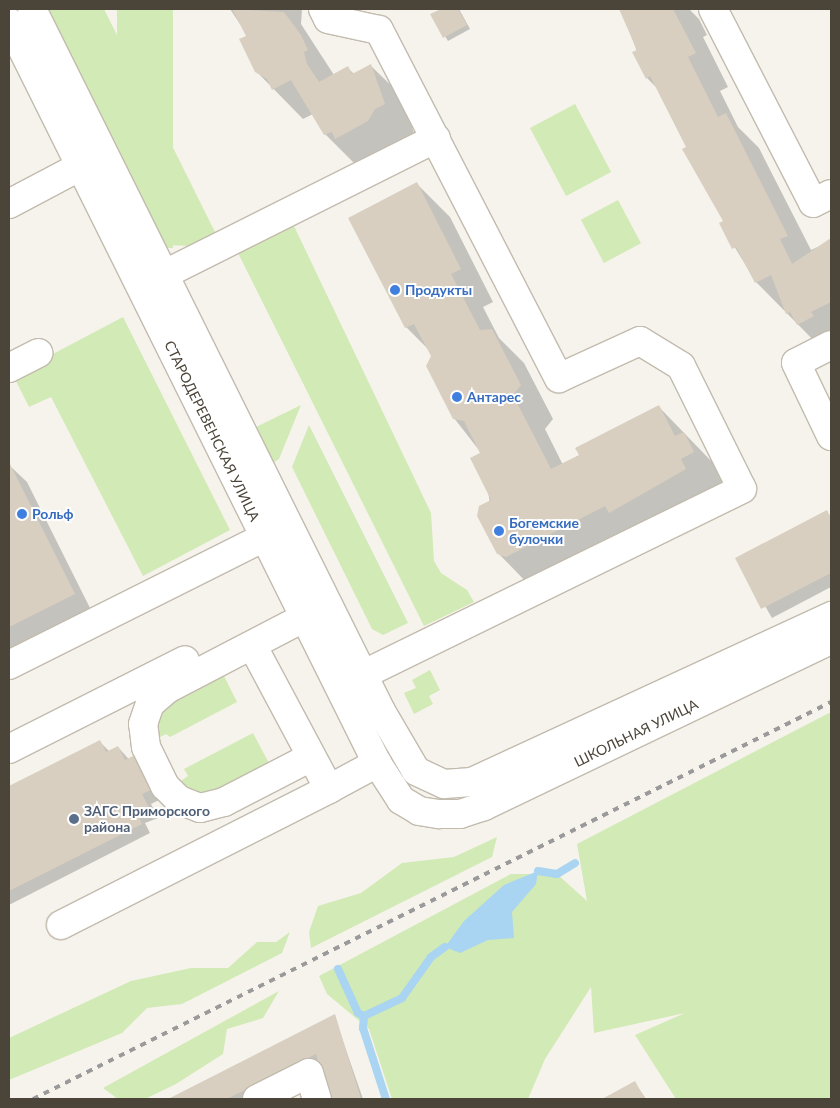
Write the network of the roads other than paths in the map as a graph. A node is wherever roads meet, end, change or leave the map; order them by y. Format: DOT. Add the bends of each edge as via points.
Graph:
graph roads {
  1 [pos="32,9"];
  2 [pos="323,9"];
  3 [pos="713,9"];
  4 [pos="9,22"];
  5 [pos="436,138"];
  6 [pos="81,166"];
  7 [pos="831,194"];
  8 [pos="9,204"];
  9 [pos="152,280"];
  10 [pos="831,345"];
  11 [pos="38,353"];
  12 [pos="9,368"];
  13 [pos="831,436"];
  14 [pos="276,531"];
  15 [pos="316,612"];
  16 [pos="831,616"];
  17 [pos="831,640"];
  18 [pos="252,645"];
  19 [pos="223,661"];
  20 [pos="9,665"];
  21 [pos="350,680"];
  22 [pos="9,749"];
  23 [pos="311,757"];
  24 [pos="377,764"];
  25 [pos="444,784"];
  26 [pos="328,789"];
  27 [pos="439,814"];
  28 [pos="61,925"];
  29 [pos="257,1099"];
  30 [pos="317,1099"];
  1 -- 9 [label="street, СТАРОДЕРЕВЕНСКАЯ УЛИЦА"];
  2 -- 5 [label="street" via="328,19 379,30"];
  3 -- 7 [label="street" via="813,203"];
  4 -- 6 [label="street, СТАРОДЕРЕВЕНСКАЯ УЛИЦА"];
  5 -- 9 [label="street"];
  5 -- 21 [label="street" via="559,378 640,341 682,366 742,489"];
  6 -- 8 [label="street"];
  6 -- 9 [label="street, СТАРОДЕРЕВЕНСКАЯ УЛИЦА"];
  9 -- 14 [label="street, СТАРОДЕРЕВЕНСКАЯ УЛИЦА"];
  10 -- 13 [label="street" via="796,363"];
  11 -- 12 [label="street"];
  14 -- 15 [label="street, СТАРОДЕРЕВЕНСКАЯ УЛИЦА"];
  14 -- 20 [label="street"];
  15 -- 18 [label="street"];
  15 -- 21 [label="street, СТАРОДЕРЕВЕНСКАЯ УЛИЦА"];
  16 -- 25 [label="street, ШКОЛЬНАЯ УЛИЦА" via="496,772 472,782"];
  17 -- 27 [label="street, ШКОЛЬНАЯ УЛИЦА" via="484,806 460,814"];
  18 -- 19 [label="street"];
  18 -- 23 [label="street"];
  19 -- 22 [label="street" via="201,652"];
  19 -- 23 [label="street" via="167,689 150,704 143,724 146,748 165,786 179,800 200,808 224,802"];
  21 -- 24 [label="street, СТАРОДЕРЕВЕНСКАЯ УЛИЦА"];
  21 -- 25 [label="street, СТАРОДЕРЕВЕНСКАЯ УЛИЦА" via="416,771"];
  23 -- 26 [label="street"];
  24 -- 26 [label="street"];
  24 -- 27 [label="street, СТАРОДЕРЕВЕНСКАЯ УЛИЦА" via="401,800 419,811"];
  26 -- 28 [label="street"];
  29 -- 30 [label="street" via="309,1073"];
}
